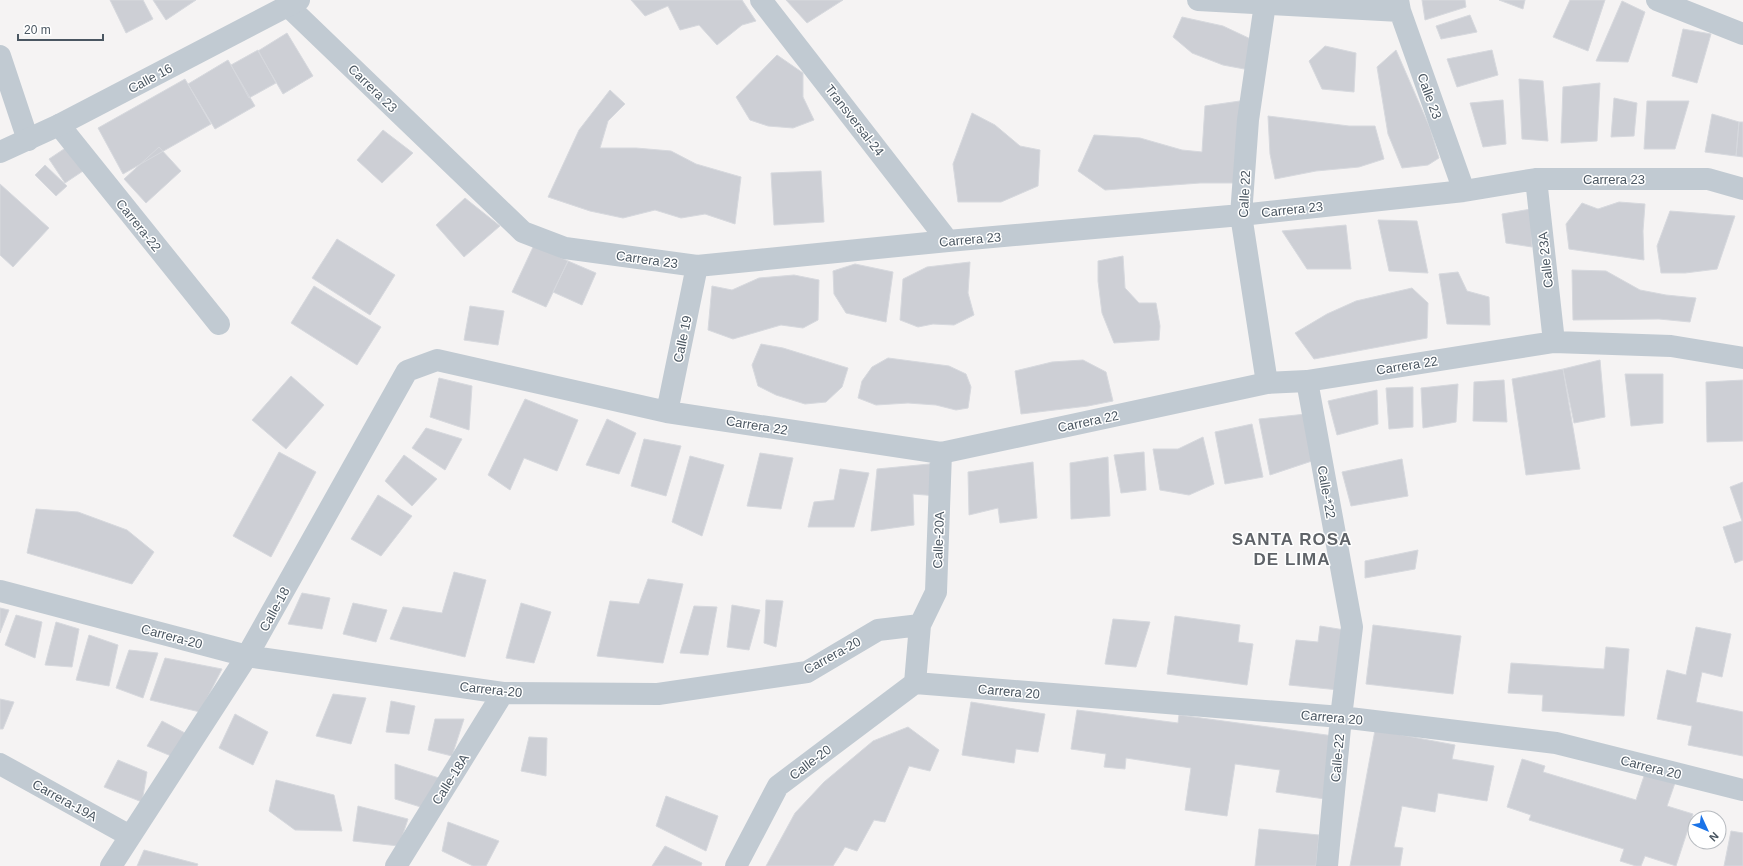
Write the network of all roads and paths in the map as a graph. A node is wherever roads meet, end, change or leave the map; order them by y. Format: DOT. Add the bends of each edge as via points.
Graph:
graph roads {
  1 [pos="761,0"];
  2 [pos="1198,0"];
  3 [pos="1656,0"];
  4 [pos="293,3"];
  5 [pos="1265,4"];
  6 [pos="1399,6"];
  7 [pos="1743,34"];
  8 [pos="0,56"];
  9 [pos="59,125"];
  10 [pos="28,140"];
  11 [pos="0,152"];
  12 [pos="1536,179"];
  13 [pos="1743,189"];
  14 [pos="1464,190"];
  15 [pos="1241,215"];
  16 [pos="948,241"];
  17 [pos="697,266"];
  18 [pos="219,324"];
  19 [pos="1554,342"];
  20 [pos="1743,358"];
  21 [pos="437,360"];
  22 [pos="1307,381"];
  23 [pos="1267,382"];
  24 [pos="667,412"];
  25 [pos="941,453"];
  26 [pos="0,591"];
  27 [pos="920,625"];
  28 [pos="1352,627"];
  29 [pos="247,656"];
  30 [pos="915,683"];
  31 [pos="503,693"];
  32 [pos="1341,717"];
  33 [pos="0,764"];
  34 [pos="1743,790"];
  35 [pos="130,836"];
  36 [pos="111,866"];
  37 [pos="396,866"];
  38 [pos="736,866"];
  39 [pos="1327,866"];
  1 -- 16 [label="street, Transversal-24"];
  2 -- 5 [label="street"];
  3 -- 7 [label="street"];
  4 -- 9 [label="street, Calle 16"];
  4 -- 17 [label="street, Carrera 23" via="523,232 565,248"];
  5 -- 6 [label="street"];
  5 -- 15 [label="street, Calle 22" via="1248,120"];
  6 -- 14 [label="street, Calle 23"];
  8 -- 10 [label="street"];
  9 -- 10 [label="street, Calle 16"];
  9 -- 18 [label="street, Carrera-22"];
  10 -- 11 [label="street, Calle 16"];
  12 -- 13 [label="street, Carrera 23" via="1708,179"];
  12 -- 14 [label="street, Carrera 23"];
  12 -- 19 [label="street, Calle 23A"];
  14 -- 15 [label="street, Carrera 23"];
  15 -- 16 [label="street, Carrera 23"];
  15 -- 23 [label="street, Calle 22"];
  16 -- 17 [label="street, Carrera 23"];
  17 -- 24 [label="street, Calle 19"];
  19 -- 20 [label="street, Carrera 22" via="1671,346"];
  19 -- 22 [label="street, Carrera 22"];
  21 -- 24 [label="street, Carrera 22"];
  21 -- 29 [label="street, Calle-18" via="407,371"];
  22 -- 23 [label="street, Carrera 22"];
  22 -- 28 [label="street, Calle-*22"];
  23 -- 25 [label="street, Carrera 22"];
  24 -- 25 [label="street, Carrera 22"];
  25 -- 27 [label="street, Calle-20A" via="936,592"];
  26 -- 29 [label="street, Carrera-20"];
  27 -- 30 [label="street"];
  27 -- 31 [label="street, Carrera-20" via="878,630 807,672 658,694"];
  28 -- 32 [label="street, Calle-22"];
  29 -- 31 [label="street, Carrera-20"];
  29 -- 35 [label="street, Calle-18"];
  30 -- 32 [label="street, Carrera 20"];
  30 -- 38 [label="street, Calle-20" via="778,786"];
  31 -- 37 [label="street, Calle-18A"];
  32 -- 34 [label="street, Carrera 20" via="1556,743"];
  32 -- 39 [label="street, Calle-22"];
  33 -- 35 [label="street, Carrera-19A"];
  35 -- 36 [label="street, Calle-18"];
}
